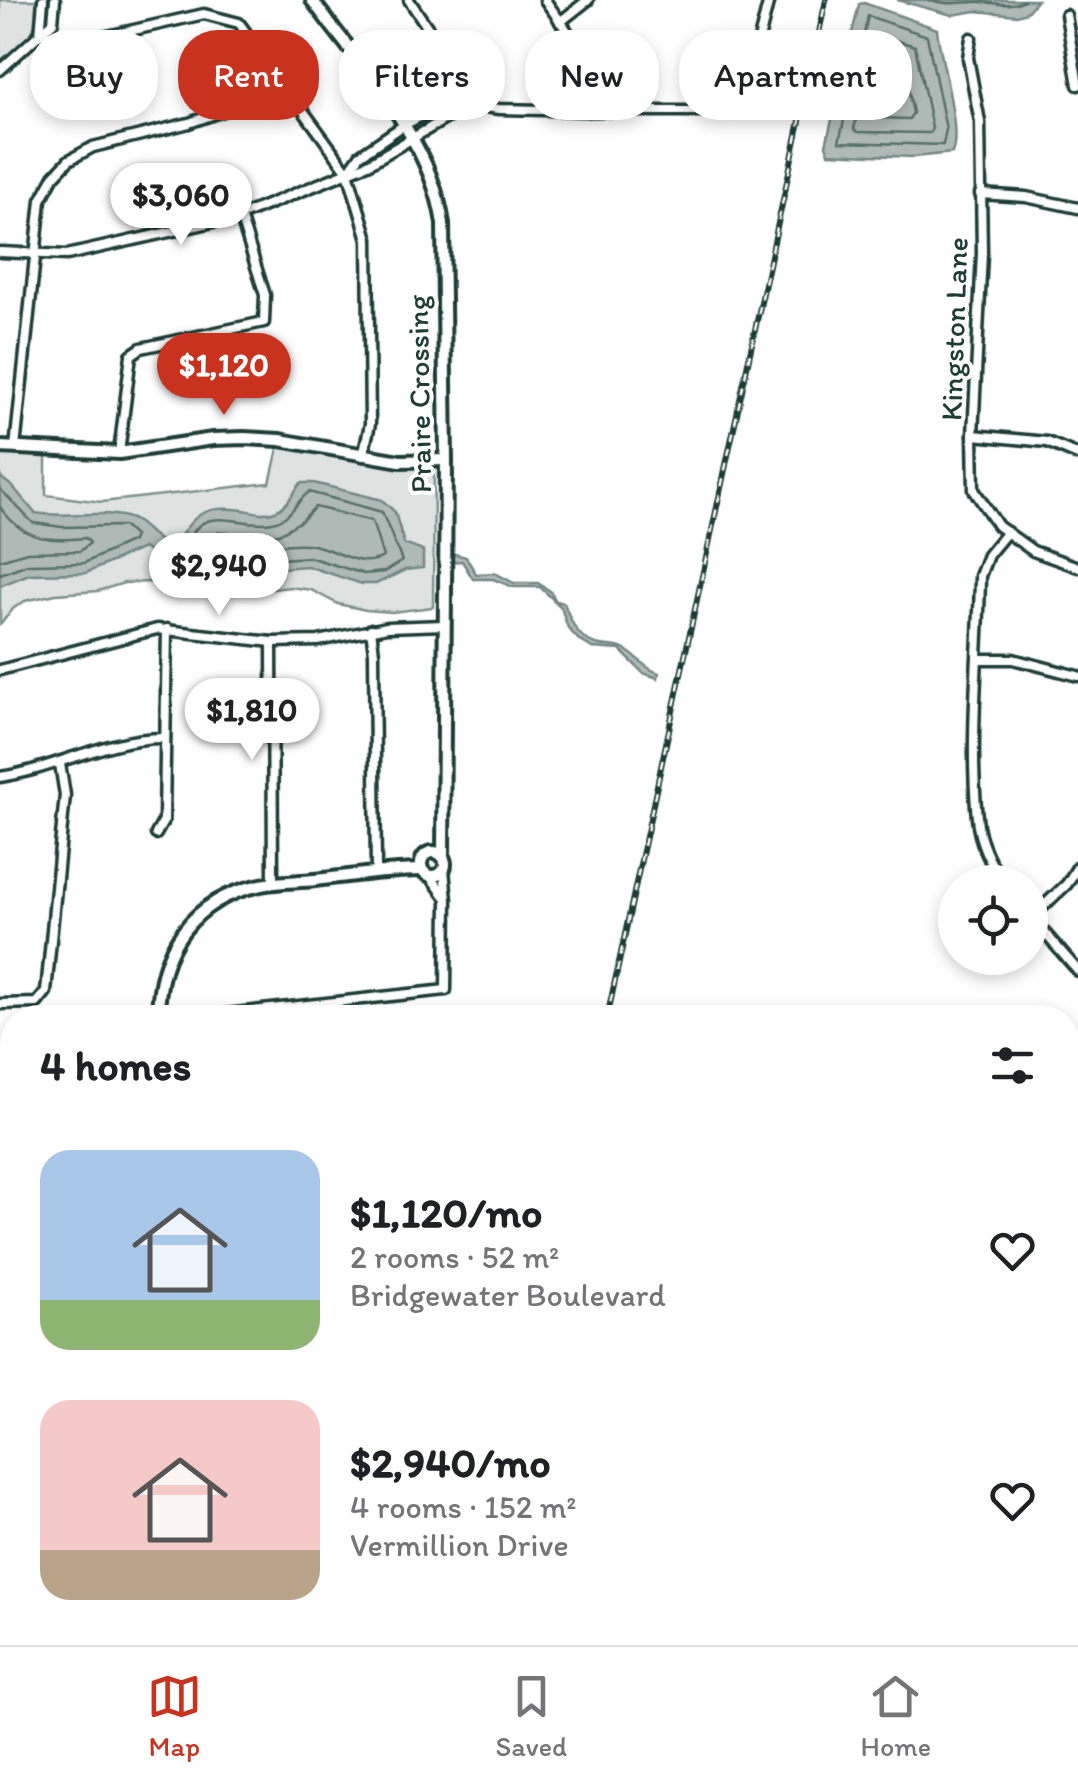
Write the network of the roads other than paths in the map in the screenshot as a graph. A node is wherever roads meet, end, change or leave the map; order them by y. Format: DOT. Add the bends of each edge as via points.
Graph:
graph roads {
  1 [pos="42,0"];
  2 [pos="54,0"];
  3 [pos="312,0"];
  4 [pos="409,0"];
  5 [pos="545,0"];
  6 [pos="588,0"];
  7 [pos="769,0"];
  8 [pos="1066,16"];
  9 [pos="560,22"];
  10 [pos="40,30"];
  11 [pos="45,30"];
  12 [pos="134,30"];
  13 [pos="244,30"];
  14 [pos="430,30"];
  15 [pos="566,30"];
  16 [pos="972,38"];
  17 [pos="30,44"];
  18 [pos="0,70"];
  19 [pos="1078,85"];
  20 [pos="659,111"];
  21 [pos="199,120"];
  22 [pos="311,120"];
  23 [pos="414,120"];
  24 [pos="442,120"];
  25 [pos="404,125"];
  26 [pos="412,137"];
  27 [pos="348,172"];
  28 [pos="980,194"];
  29 [pos="1078,208"];
  30 [pos="240,216"];
  31 [pos="0,252"];
  32 [pos="35,255"];
  33 [pos="972,435"];
  34 [pos="0,447"];
  35 [pos="15,448"];
  36 [pos="119,453"];
  37 [pos="1078,455"];
  38 [pos="363,456"];
  39 [pos="446,460"];
  40 [pos="1007,532"];
  41 [pos="1078,566"];
  42 [pos="446,625"];
  43 [pos="166,628"];
  44 [pos="370,629"];
  45 [pos="272,642"];
  46 [pos="978,659"];
  47 [pos="0,670"];
  48 [pos="1078,676"];
  49 [pos="166,738"];
  50 [pos="60,764"];
  51 [pos="0,777"];
  52 [pos="156,834"];
  53 [pos="440,860"];
  54 [pos="991,865"];
  55 [pos="1078,866"];
  56 [pos="425,868"];
  57 [pos="376,872"];
  58 [pos="273,883"];
  59 [pos="447,900"];
  60 [pos="1048,902"];
  61 [pos="1048,937"];
  62 [pos="1078,972"];
  63 [pos="0,1004"];
  64 [pos="159,1005"];
  65 [pos="308,1005"];
  1 -- 10 [label="street"];
  2 -- 11 [label="street" via="53,22"];
  3 -- 25 [label="street, Praire Crossing"];
  4 -- 14 [label="street"];
  5 -- 9 [label="street"];
  6 -- 9 [label="street"];
  7 -- 20 [label="street" via="748,84 737,98 703,111"];
  8 -- 19 [label="street"];
  9 -- 15 [label="street"];
  12 -- 13 [label="street" via="204,14 223,16"];
  16 -- 28 [label="street, Kingston Lane" via="968,58 978,103"];
  17 -- 18 [label="street"];
  21 -- 32 [label="street" via="92,147 69,160 41,200"];
  22 -- 27 [label="street"];
  23 -- 25 [label="street"];
  24 -- 26 [label="street"];
  25 -- 26 [label="street, Praire Crossing"];
  25 -- 27 [label="street" via="360,154"];
  26 -- 27 [label="street"];
  26 -- 39 [label="street, Praire Crossing" via="439,198 442,224"];
  27 -- 30 [label="street"];
  27 -- 38 [label="street" via="368,239 370,424"];
  28 -- 29 [label="street"];
  28 -- 33 [label="street, Kingston Lane"];
  30 -- 32 [label="street" via="68,255"];
  30 -- 36 [label="street" via="265,295 264,322 132,355"];
  31 -- 32 [label="street"];
  32 -- 35 [label="street"];
  33 -- 37 [label="street" via="1047,442"];
  33 -- 40 [label="street, Kingston Lane" via="974,490"];
  34 -- 35 [label="street"];
  35 -- 36 [label="street"];
  36 -- 38 [label="street" via="244,438"];
  38 -- 39 [label="street"];
  39 -- 42 [label="street, Praire Crossing"];
  40 -- 41 [label="street, Kingston Lane" via="1033,550"];
  40 -- 46 [label="street" via="980,576"];
  42 -- 44 [label="street"];
  42 -- 53 [label="street, Praire Crossing"];
  43 -- 45 [label="street"];
  43 -- 47 [label="street"];
  43 -- 49 [label="street"];
  44 -- 45 [label="street"];
  44 -- 57 [label="street"];
  45 -- 58 [label="street"];
  46 -- 48 [label="street" via="1013,658"];
  46 -- 54 [label="street" via="977,822"];
  49 -- 50 [label="street" via="133,740"];
  49 -- 52 [label="street" via="164,820"];
  50 -- 51 [label="street"];
  50 -- 63 [label="street" via="64,801 46,992 41,1000"];
  53 -- 56 [label="street"];
  53 -- 56 [label="street" via="438,876"];
  53 -- 59 [label="street"];
  55 -- 60 [label="street"];
  56 -- 57 [label="street"];
  56 -- 59 [label="street"];
  57 -- 58 [label="street"];
  58 -- 64 [label="street" via="230,894 181,933 162,969"];
  59 -- 65 [label="street" via="446,990"];
  61 -- 62 [label="street"];
}
